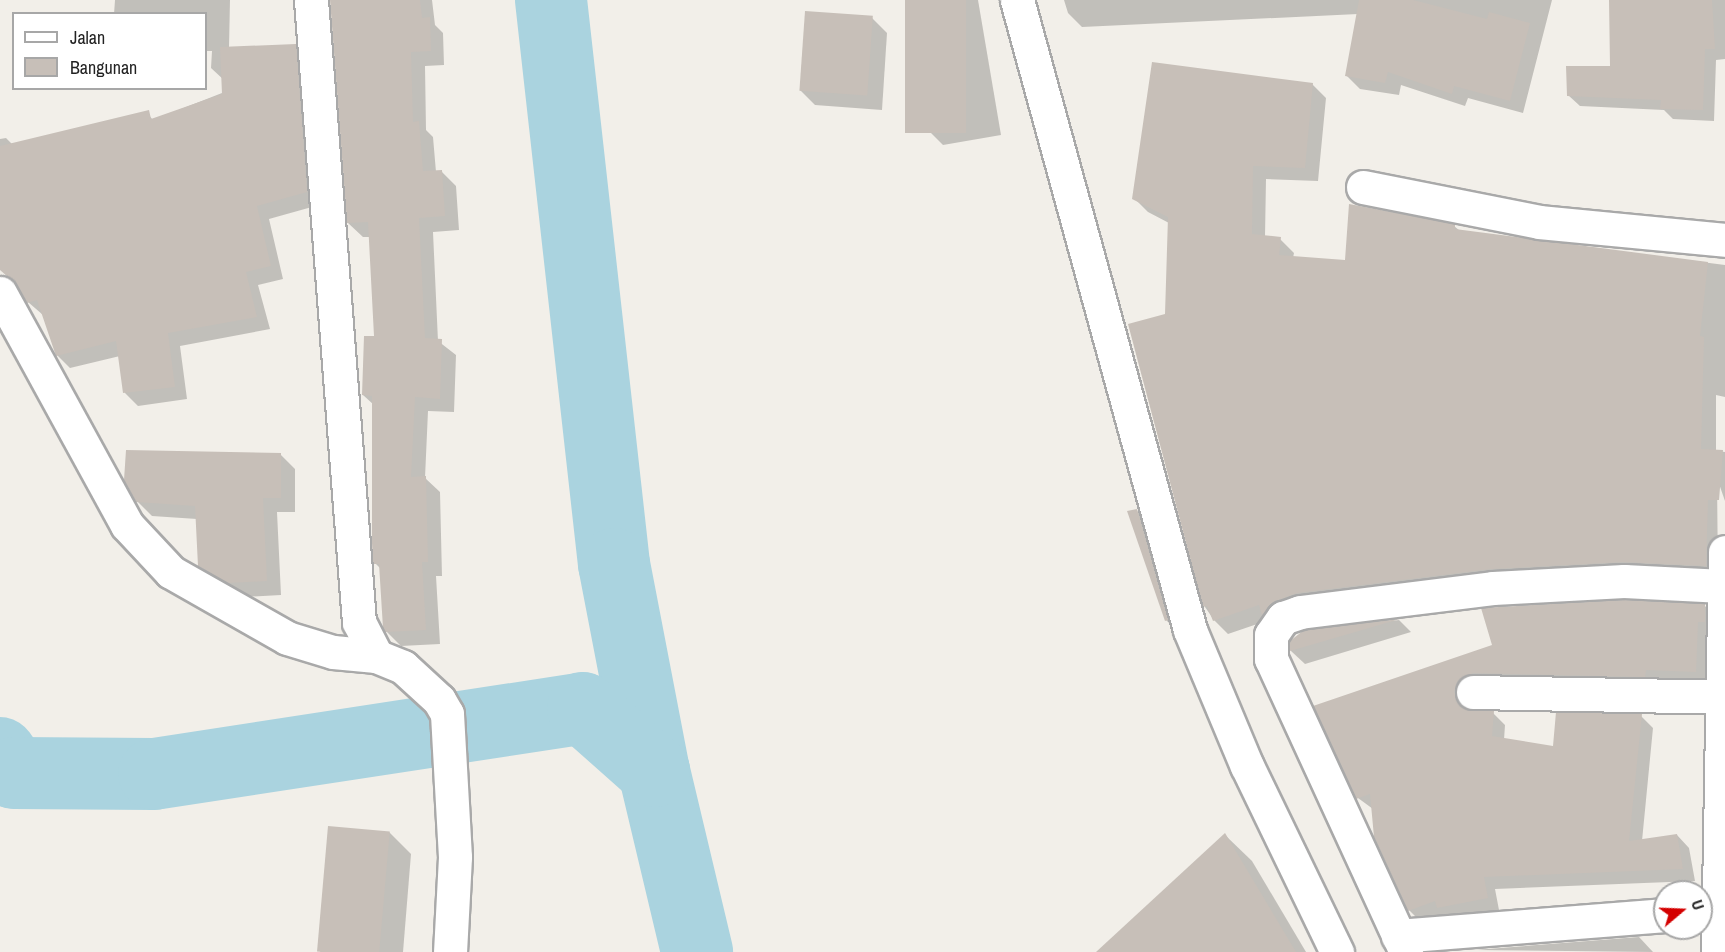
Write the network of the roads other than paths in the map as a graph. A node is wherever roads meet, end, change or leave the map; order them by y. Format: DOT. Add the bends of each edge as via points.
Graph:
graph roads {
  1 [pos="311,0"];
  2 [pos="1017,0"];
  3 [pos="1363,187"];
  4 [pos="1725,240"];
  5 [pos="0,293"];
  6 [pos="1725,552"];
  7 [pos="1724,586"];
  8 [pos="376,656"];
  9 [pos="1473,692"];
  10 [pos="1724,697"];
  11 [pos="1711,880"];
  12 [pos="1653,916"];
  13 [pos="1713,930"];
  14 [pos="1402,944"];
  15 [pos="450,952"];
  16 [pos="1337,952"];
  17 [pos="1718,952"];
  1 -- 8 [label="street" via="354,578 359,622"];
  2 -- 16 [label="street" via="1190,630 1247,766"];
  3 -- 4 [label="street" via="1539,222"];
  5 -- 8 [label="street" via="127,525 171,572 287,638 333,652"];
  6 -- 7 [label="street"];
  7 -- 10 [label="street"];
  7 -- 14 [label="street" via="1624,581 1493,588 1300,612 1282,618 1271,635 1271,660"];
  8 -- 15 [label="street" via="404,667 439,700 447,714 455,857"];
  9 -- 10 [label="street"];
  10 -- 11 [label="street"];
  12 -- 14 [label="street"];
  13 -- 17 [label="street"];
}
